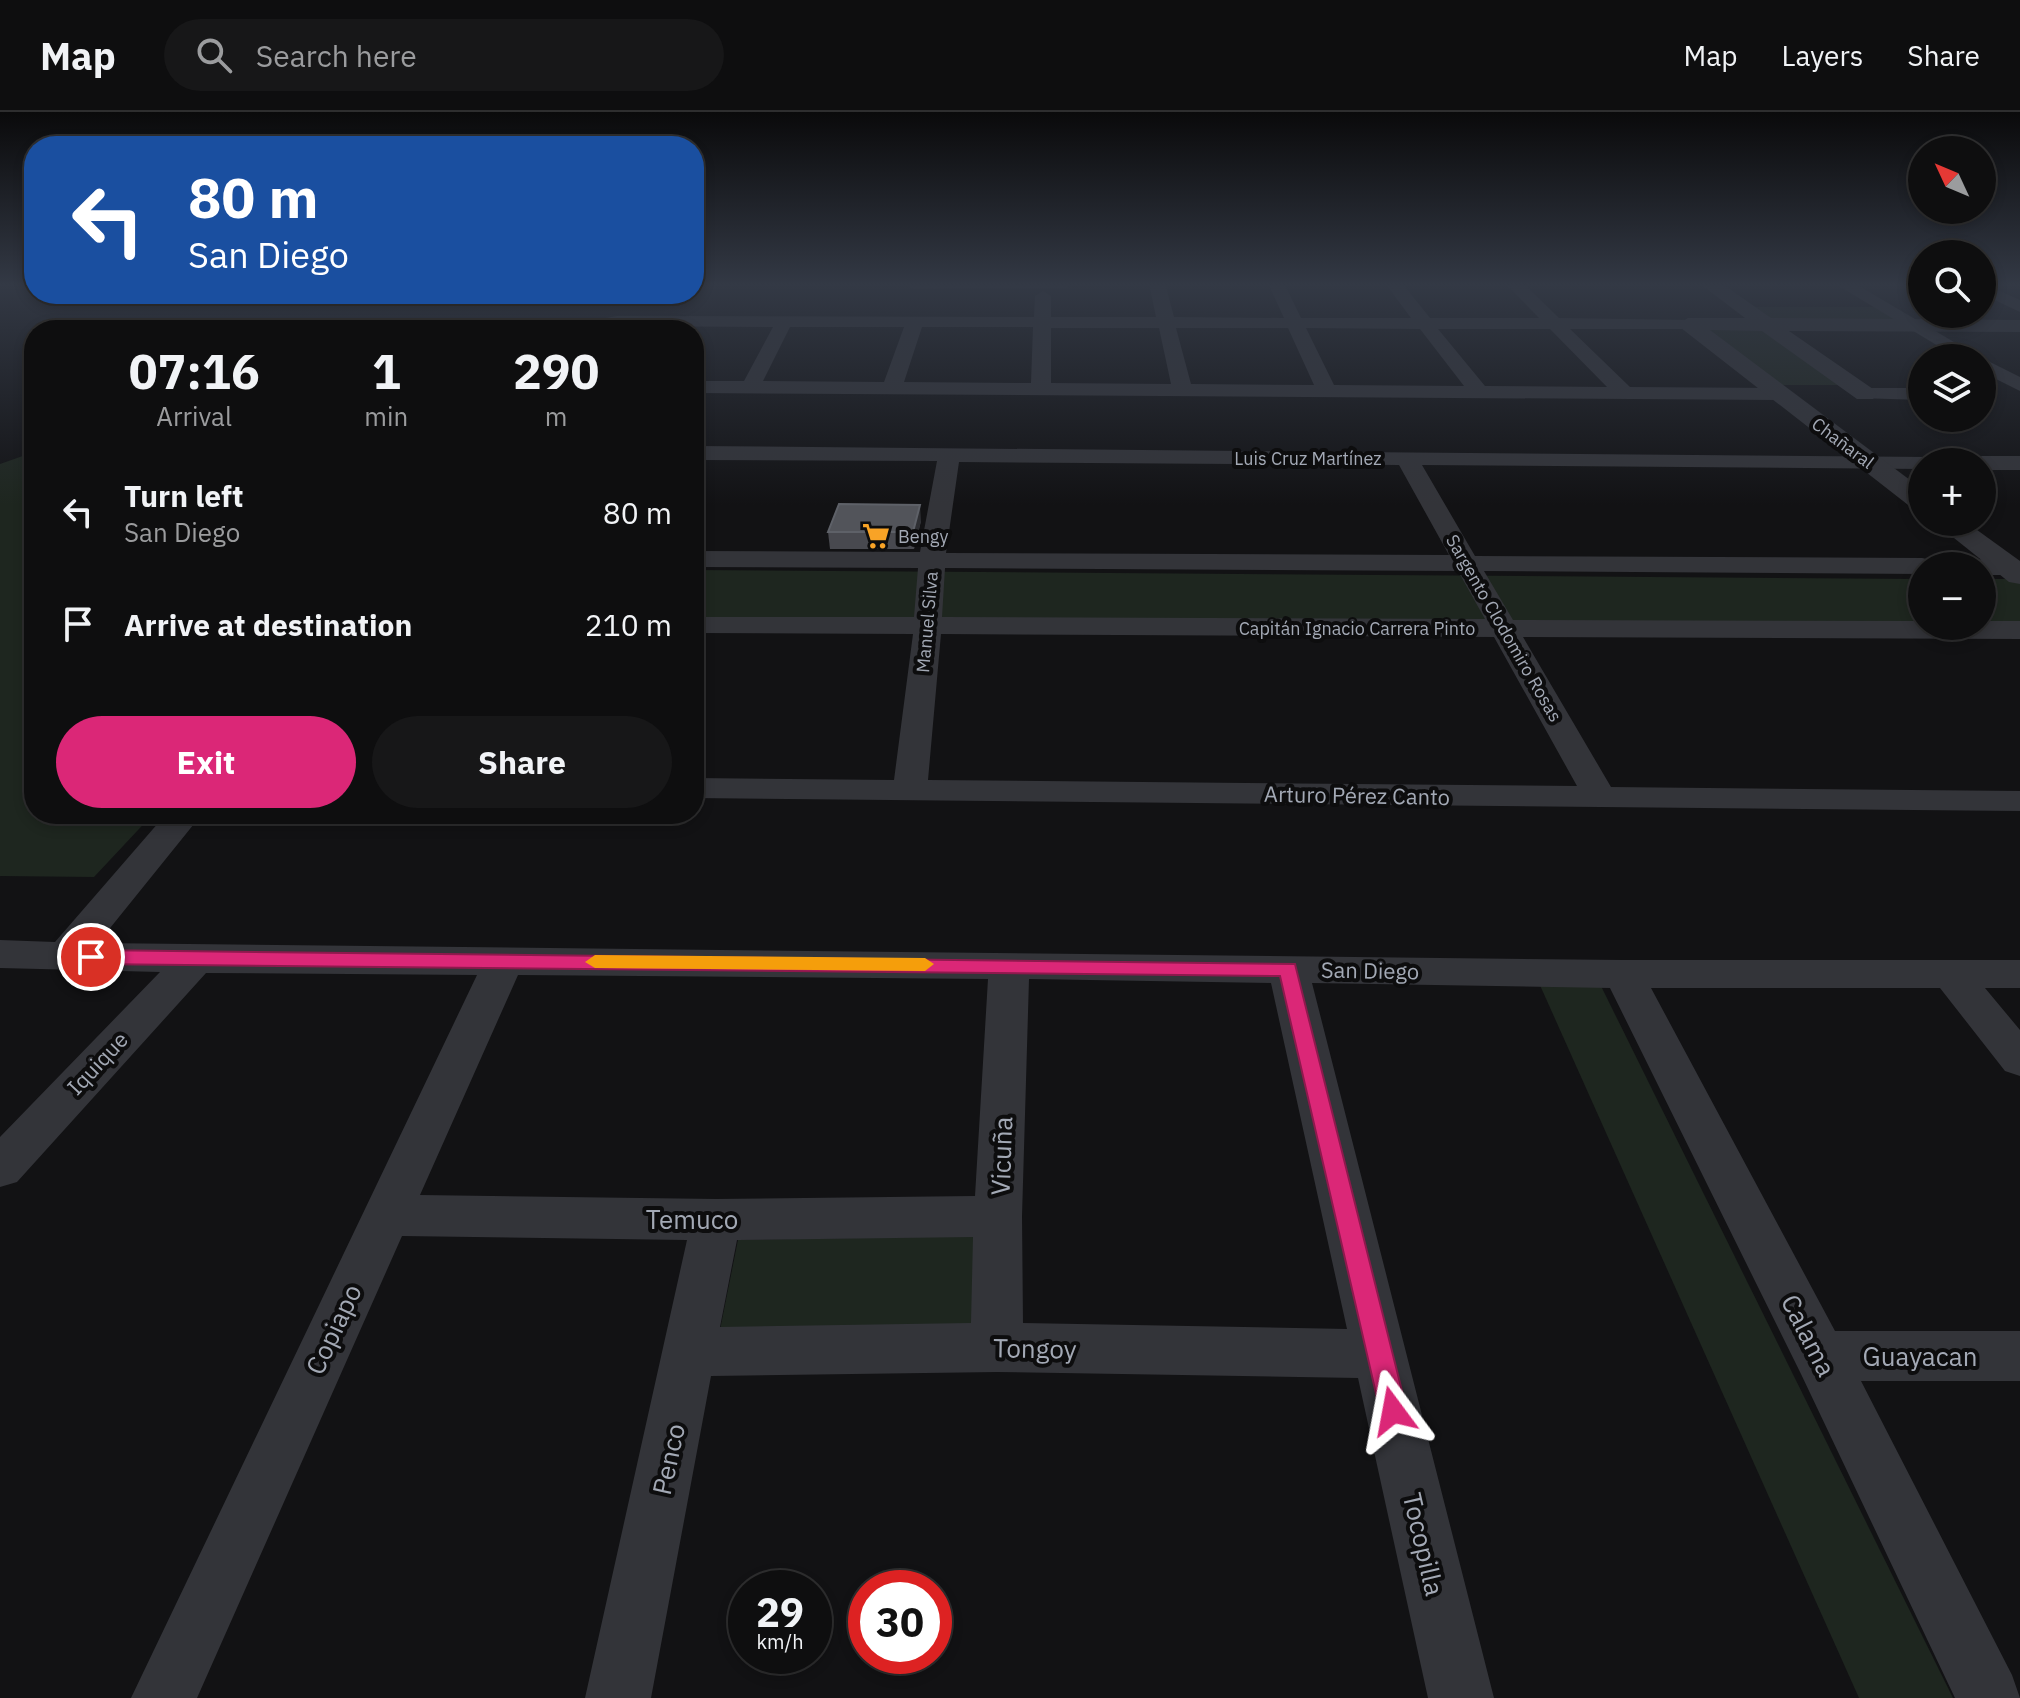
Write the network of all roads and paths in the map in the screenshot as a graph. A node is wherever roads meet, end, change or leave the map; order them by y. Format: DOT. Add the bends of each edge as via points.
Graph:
graph roads {
  1 [pos="766,357"];
  2 [pos="903,357"];
  3 [pos="1042,357"];
  4 [pos="1174,357"];
  5 [pos="1312,357"];
  6 [pos="1451,357"];
  7 [pos="1587,357"];
  8 [pos="1730,357"];
  9 [pos="1812,357"];
  10 [pos="1996,372"];
  11 [pos="2020,385"];
  12 [pos="704,387"];
  13 [pos="750,388"];
  14 [pos="892,388"];
  15 [pos="1041,389"];
  16 [pos="1182,390"];
  17 [pos="1327,391"];
  18 [pos="1479,392"];
  19 [pos="1625,393"];
  20 [pos="1776,394"];
  21 [pos="1865,394"];
  22 [pos="1908,394"];
  23 [pos="1996,395"];
  24 [pos="2020,395"];
  25 [pos="704,453"];
  26 [pos="949,455"];
  27 [pos="1407,459"];
  28 [pos="1867,462"];
  29 [pos="1908,462"];
  30 [pos="1996,463"];
  31 [pos="2020,463"];
  32 [pos="1908,492"];
  33 [pos="1966,536"];
  34 [pos="704,559"];
  35 [pos="932,559"];
  36 [pos="1467,563"];
  37 [pos="1908,566"];
  38 [pos="2008,569"];
  39 [pos="704,625"];
  40 [pos="928,625"];
  41 [pos="1505,629"];
  42 [pos="2020,630"];
  43 [pos="704,788"];
  44 [pos="910,790"];
  45 [pos="1600,797"];
  46 [pos="2020,801"];
  47 [pos="177,824"];
  48 [pos="65,956"];
  49 [pos="5,958"];
  50 [pos="196,959"];
  51 [pos="504,961"];
  52 [pos="1009,965"];
  53 [pos="1288,969"];
  54 [pos="1950,973"];
  55 [pos="1623,974"];
  56 [pos="2020,974"];
  57 [pos="2020,1060"];
  58 [pos="0,1168"];
  59 [pos="386,1215"];
  60 [pos="998,1216"];
  61 [pos="716,1220"];
  62 [pos="997,1347"];
  63 [pos="690,1352"];
  64 [pos="1380,1354"];
  65 [pos="1820,1356"];
  66 [pos="2020,1356"];
  67 [pos="164,1698"];
  68 [pos="618,1698"];
  69 [pos="1461,1698"];
  70 [pos="1989,1698"];
  1 -- 13 [label="street"];
  2 -- 14 [label="street"];
  3 -- 15 [label="street"];
  4 -- 16 [label="street"];
  5 -- 17 [label="street"];
  6 -- 18 [label="street"];
  7 -- 19 [label="street"];
  8 -- 20 [label="street, Chañaral"];
  9 -- 21 [label="street"];
  10 -- 11 [label="street"];
  12 -- 13 [label="street"];
  13 -- 14 [label="street"];
  14 -- 15 [label="street"];
  15 -- 16 [label="street"];
  16 -- 17 [label="street"];
  17 -- 18 [label="street"];
  18 -- 19 [label="street"];
  19 -- 20 [label="street"];
  20 -- 21 [label="street"];
  20 -- 28 [label="street, Chañaral"];
  21 -- 22 [label="street"];
  23 -- 24 [label="street"];
  25 -- 26 [label="street, Luis Cruz Martínez"];
  26 -- 27 [label="street, Luis Cruz Martínez"];
  26 -- 35 [label="street, Manuel Silva"];
  27 -- 28 [label="street, Luis Cruz Martínez"];
  27 -- 36 [label="street, Sargento Clodomiro Rosas"];
  28 -- 29 [label="street, Luis Cruz Martínez"];
  28 -- 32 [label="street, Chañaral"];
  30 -- 31 [label="street"];
  33 -- 38 [label="street"];
  34 -- 35 [label="street"];
  35 -- 36 [label="street"];
  35 -- 40 [label="street, Manuel Silva"];
  36 -- 37 [label="street"];
  36 -- 41 [label="street, Sargento Clodomiro Rosas"];
  39 -- 40 [label="street, Capitán Ignacio Carrera Pinto"];
  40 -- 41 [label="street, Capitán Ignacio Carrera Pinto"];
  40 -- 44 [label="street, Manuel Silva"];
  41 -- 42 [label="street, Capitán Ignacio Carrera Pinto"];
  41 -- 45 [label="street, Sargento Clodomiro Rosas"];
  43 -- 44 [label="street, Arturo Pérez Canto"];
  44 -- 45 [label="street, Arturo Pérez Canto"];
  45 -- 46 [label="street, Arturo Pérez Canto"];
  47 -- 48 [label="street"];
  48 -- 49 [label="street, San Diego"];
  48 -- 50 [label="street, San Diego"];
  50 -- 51 [label="street, San Diego"];
  50 -- 58 [label="street, Iquique"];
  51 -- 52 [label="street, San Diego"];
  51 -- 59 [label="street, Copiapo"];
  52 -- 53 [label="street, San Diego"];
  52 -- 60 [label="street, Vicuña"];
  53 -- 55 [label="street, San Diego"];
  53 -- 64 [label="street, Tocopilla"];
  54 -- 55 [label="street, San Diego"];
  54 -- 56 [label="street, San Diego"];
  54 -- 57 [label="street"];
  55 -- 65 [label="street, Calama"];
  59 -- 61 [label="street, Temuco"];
  59 -- 67 [label="street, Copiapo"];
  60 -- 61 [label="street, Temuco"];
  60 -- 62 [label="street, Vicuña"];
  61 -- 63 [label="street, Penco"];
  62 -- 63 [label="street, Tongoy"];
  62 -- 64 [label="street, Tongoy"];
  63 -- 68 [label="street, Penco"];
  64 -- 69 [label="street, Tocopilla"];
  65 -- 66 [label="street, Guayacan"];
  65 -- 70 [label="street, Calama"];
}
